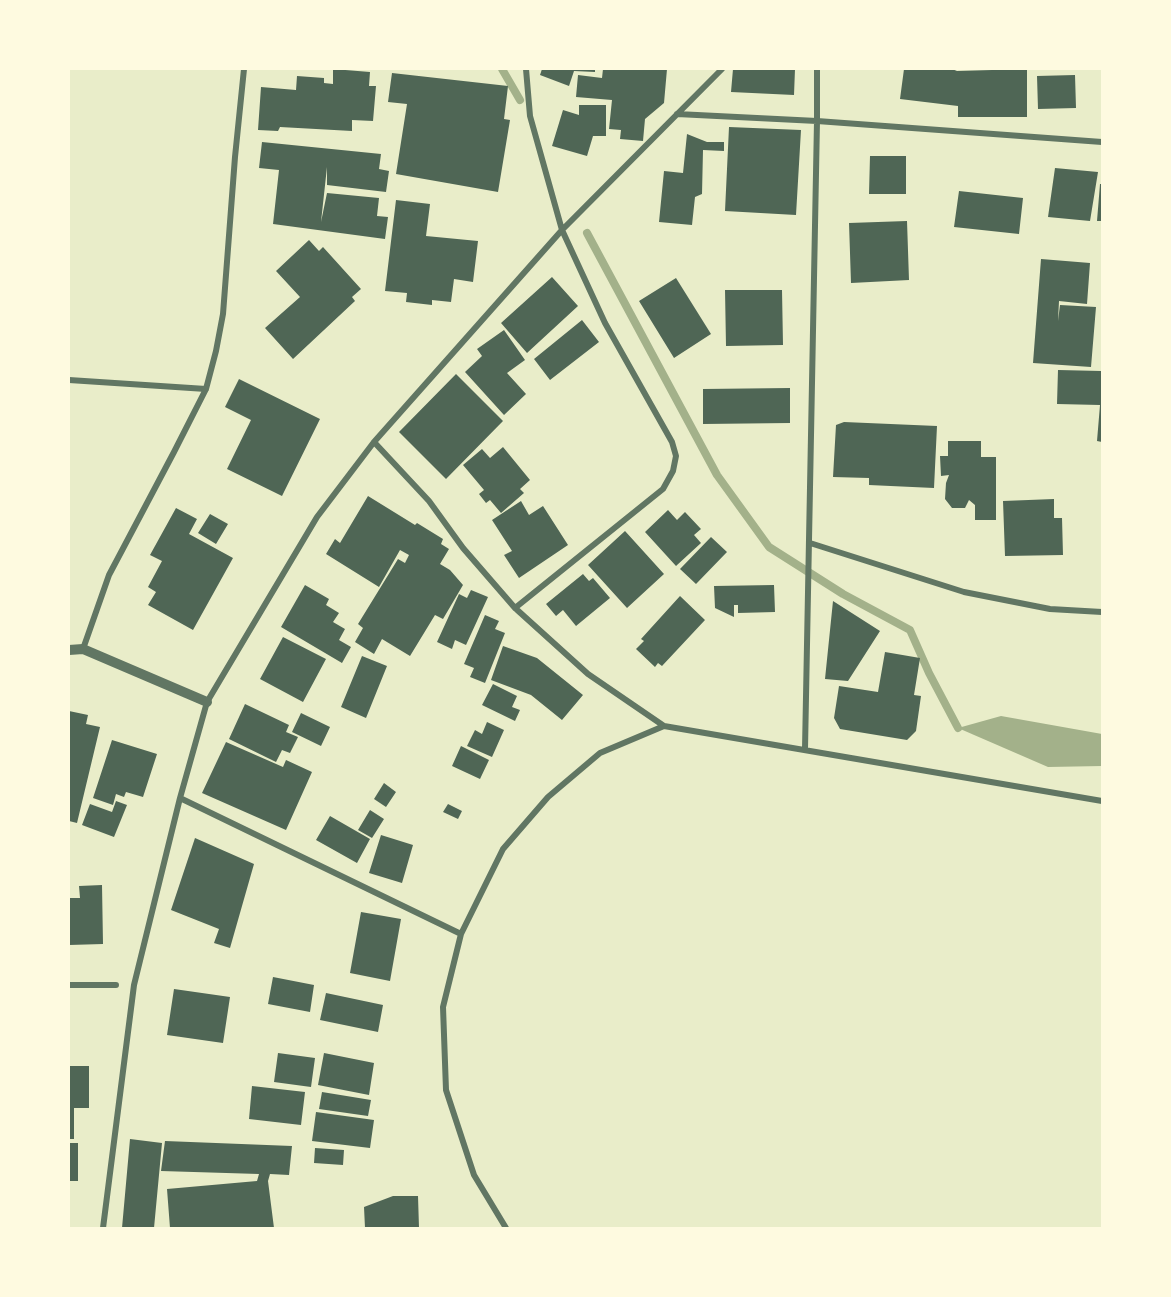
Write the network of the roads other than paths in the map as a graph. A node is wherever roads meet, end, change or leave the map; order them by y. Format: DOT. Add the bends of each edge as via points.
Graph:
graph roads {
  1 [pos="244,69"];
  2 [pos="526,69"];
  3 [pos="722,69"];
  4 [pos="817,69"];
  5 [pos="677,114"];
  6 [pos="817,121"];
  7 [pos="1102,142"];
  8 [pos="562,230"];
  9 [pos="69,380"];
  10 [pos="206,389"];
  11 [pos="374,442"];
  12 [pos="810,543"];
  13 [pos="515,608"];
  14 [pos="1102,612"];
  15 [pos="69,650"];
  16 [pos="83,650"];
  17 [pos="207,702"];
  18 [pos="664,726"];
  19 [pos="805,749"];
  20 [pos="180,798"];
  21 [pos="1102,801"];
  22 [pos="461,934"];
  23 [pos="69,985"];
  24 [pos="116,985"];
  25 [pos="103,1228"];
  26 [pos="506,1228"];
  1 -- 10 [label="street" via="223,314"];
  2 -- 8 [label="street" via="530,116"];
  3 -- 5 [label="street"];
  4 -- 6 [label="street"];
  5 -- 6 [label="street"];
  5 -- 8 [label="street"];
  6 -- 7 [label="street"];
  6 -- 12 [label="street"];
  8 -- 11 [label="street"];
  8 -- 13 [label="street" via="605,323 672,442 676,456 663,489"];
  9 -- 10 [label="street"];
  10 -- 16 [label="street" via="109,574"];
  11 -- 13 [label="street" via="429,501"];
  11 -- 17 [label="street" via="317,517"];
  12 -- 14 [label="street" via="964,592 1050,609"];
  12 -- 19 [label="street"];
  13 -- 18 [label="street" via="588,674"];
  15 -- 16 [label="street"];
  16 -- 17 [label="street"];
  17 -- 20 [label="street"];
  18 -- 19 [label="street"];
  18 -- 22 [label="street" via="600,753 548,797 503,849"];
  19 -- 21 [label="street"];
  20 -- 22 [label="street"];
  20 -- 25 [label="street" via="134,985"];
  22 -- 26 [label="street" via="443,1007 446,1090 474,1175"];
  23 -- 24 [label="street"];
}
